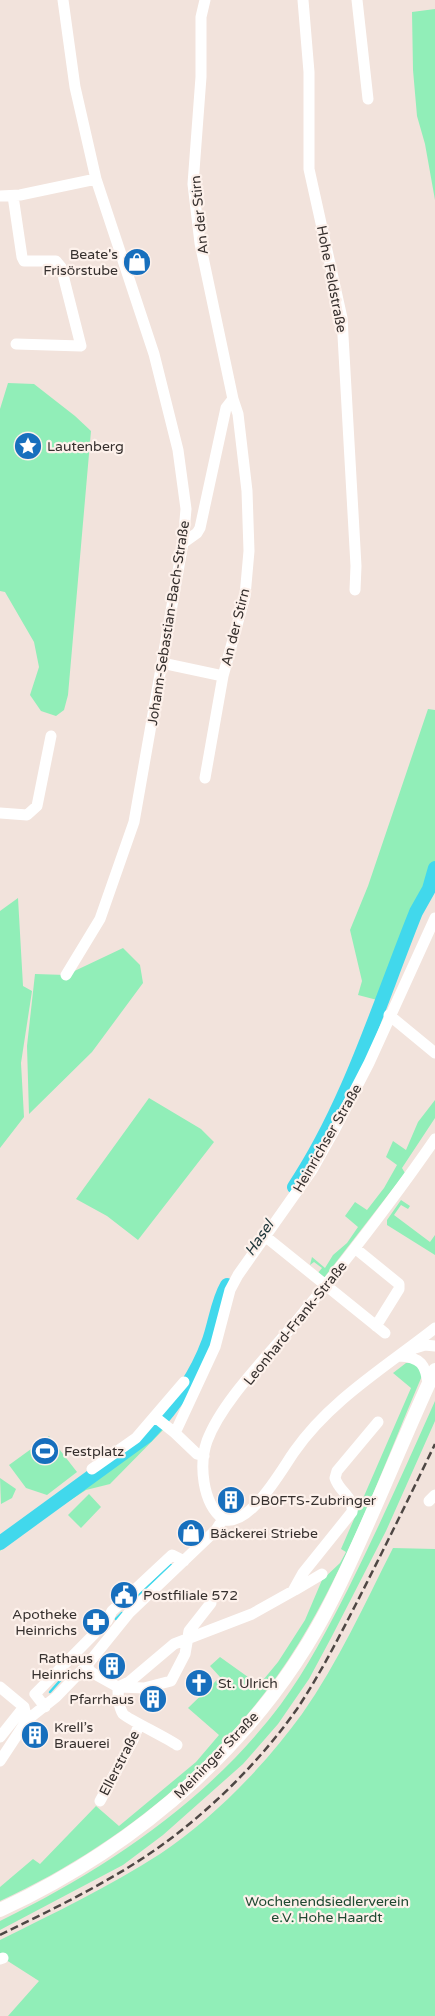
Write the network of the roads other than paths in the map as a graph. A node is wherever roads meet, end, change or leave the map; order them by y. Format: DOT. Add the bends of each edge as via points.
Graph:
graph roads {
  1 [pos="63,0"];
  2 [pos="303,0"];
  3 [pos="357,0"];
  4 [pos="203,1"];
  5 [pos="368,99"];
  6 [pos="96,179"];
  7 [pos="0,196"];
  8 [pos="13,196"];
  9 [pos="16,344"];
  10 [pos="233,398"];
  11 [pos="183,543"];
  12 [pos="356,590"];
  13 [pos="162,663"];
  14 [pos="223,676"];
  15 [pos="51,736"];
  16 [pos="205,778"];
  17 [pos="0,812"];
  18 [pos="435,918"];
  19 [pos="66,975"];
  20 [pos="389,1015"];
  21 [pos="435,1053"];
  22 [pos="435,1139"];
  23 [pos="266,1236"];
  24 [pos="356,1249"];
  25 [pos="326,1285"];
  26 [pos="435,1328"];
  27 [pos="435,1346"];
  28 [pos="403,1353"];
  29 [pos="435,1370"];
  30 [pos="184,1382"];
  31 [pos="428,1385"];
  32 [pos="155,1417"];
  33 [pos="378,1422"];
  34 [pos="175,1433"];
  35 [pos="204,1456"];
  36 [pos="92,1469"];
  37 [pos="223,1519"];
  38 [pos="322,1574"];
  39 [pos="293,1591"];
  40 [pos="211,1604"];
  41 [pos="111,1624"];
  42 [pos="186,1639"];
  43 [pos="76,1654"];
  44 [pos="87,1665"];
  45 [pos="0,1687"];
  46 [pos="118,1687"];
  47 [pos="24,1707"];
  48 [pos="45,1707"];
  49 [pos="28,1720"];
  50 [pos="139,1725"];
  51 [pos="0,1737"];
  52 [pos="177,1745"];
  53 [pos="0,1761"];
  54 [pos="100,1801"];
  55 [pos="0,1910"];
  1 -- 6 [label="street, Johann-Sebastian-Bach-Straße" via="75,87"];
  2 -- 12 [label="street, Hohe Feldstraße" via="309,169 342,318"];
  3 -- 5 [label="street"];
  4 -- 10 [label="street, An der Stirn" via="193,184 200,243"];
  6 -- 8 [label="street"];
  6 -- 11 [label="street, Johann-Sebastian-Bach-Straße" via="154,354 178,450 186,509"];
  7 -- 8 [label="street"];
  8 -- 9 [label="street" via="22,257 30,263 56,261 61,267 81,346"];
  10 -- 11 [label="street" via="226,408 200,528"];
  10 -- 14 [label="street, An der Stirn" via="238,414 247,492 249,551 245,596"];
  11 -- 13 [label="street, Johann-Sebastian-Bach-Straße"];
  13 -- 14 [label="street, An der Stirn"];
  13 -- 19 [label="street, Johann-Sebastian-Bach-Straße" via="134,822 100,919"];
  14 -- 16 [label="street, An der Stirn"];
  15 -- 17 [label="street" via="37,806 27,815"];
  18 -- 20 [label="street, Heinrichser Straße"];
  20 -- 21 [label="street"];
  20 -- 23 [label="street, Heinrichser Straße" via="369,1064 336,1128 312,1170"];
  22 -- 24 [label="street, Leonhard-Frank-Straße"];
  23 -- 25 [label="street"];
  23 -- 34 [label="street, Heinrichser Straße" via="230,1290 215,1347"];
  24 -- 25 [label="street, Leonhard-Frank-Straße"];
  24 -- 25 [label="street" via="399,1284 381,1330"];
  25 -- 35 [label="street, Leonhard-Frank-Straße" via="223,1410 210,1433"];
  26 -- 28 [label="street"];
  27 -- 28 [label="street" via="425,1345"];
  28 -- 31 [label="street" via="422,1363"];
  28 -- 37 [label="street" via="322,1419 257,1503 234,1519"];
  29 -- 31 [label="main road, Meininger Straße"];
  30 -- 32 [label="street"];
  31 -- 55 [label="main road, Meininger Straße" via="333,1599 296,1662 252,1721 203,1773 112,1848"];
  32 -- 34 [label="street"];
  32 -- 36 [label="street" via="136,1438"];
  33 -- 39 [label="street" via="337,1471 335,1478 350,1498 352,1512 303,1572"];
  34 -- 35 [label="street" via="197,1454"];
  35 -- 37 [label="street, Leonhard-Frank-Straße" via="204,1482 214,1510"];
  37 -- 41 [label="street" via="184,1561 172,1555 143,1591 112,1612"];
  38 -- 39 [label="street"];
  39 -- 42 [label="street" via="252,1614"];
  40 -- 42 [label="street"];
  41 -- 43 [label="street"];
  41 -- 44 [label="street"];
  42 -- 46 [label="street" via="174,1644 129,1682"];
  42 -- 46 [label="street" via="185,1654 170,1681 144,1688"];
  43 -- 44 [label="street"];
  43 -- 48 [label="street" via="35,1694"];
  44 -- 46 [label="street" via="90,1672"];
  44 -- 48 [label="street"];
  45 -- 47 [label="street"];
  46 -- 50 [label="street" via="122,1713"];
  47 -- 49 [label="street"];
  47 -- 51 [label="street"];
  48 -- 49 [label="street"];
  49 -- 53 [label="street"];
  50 -- 52 [label="street"];
  50 -- 54 [label="street, Ellerstraße"];
}
